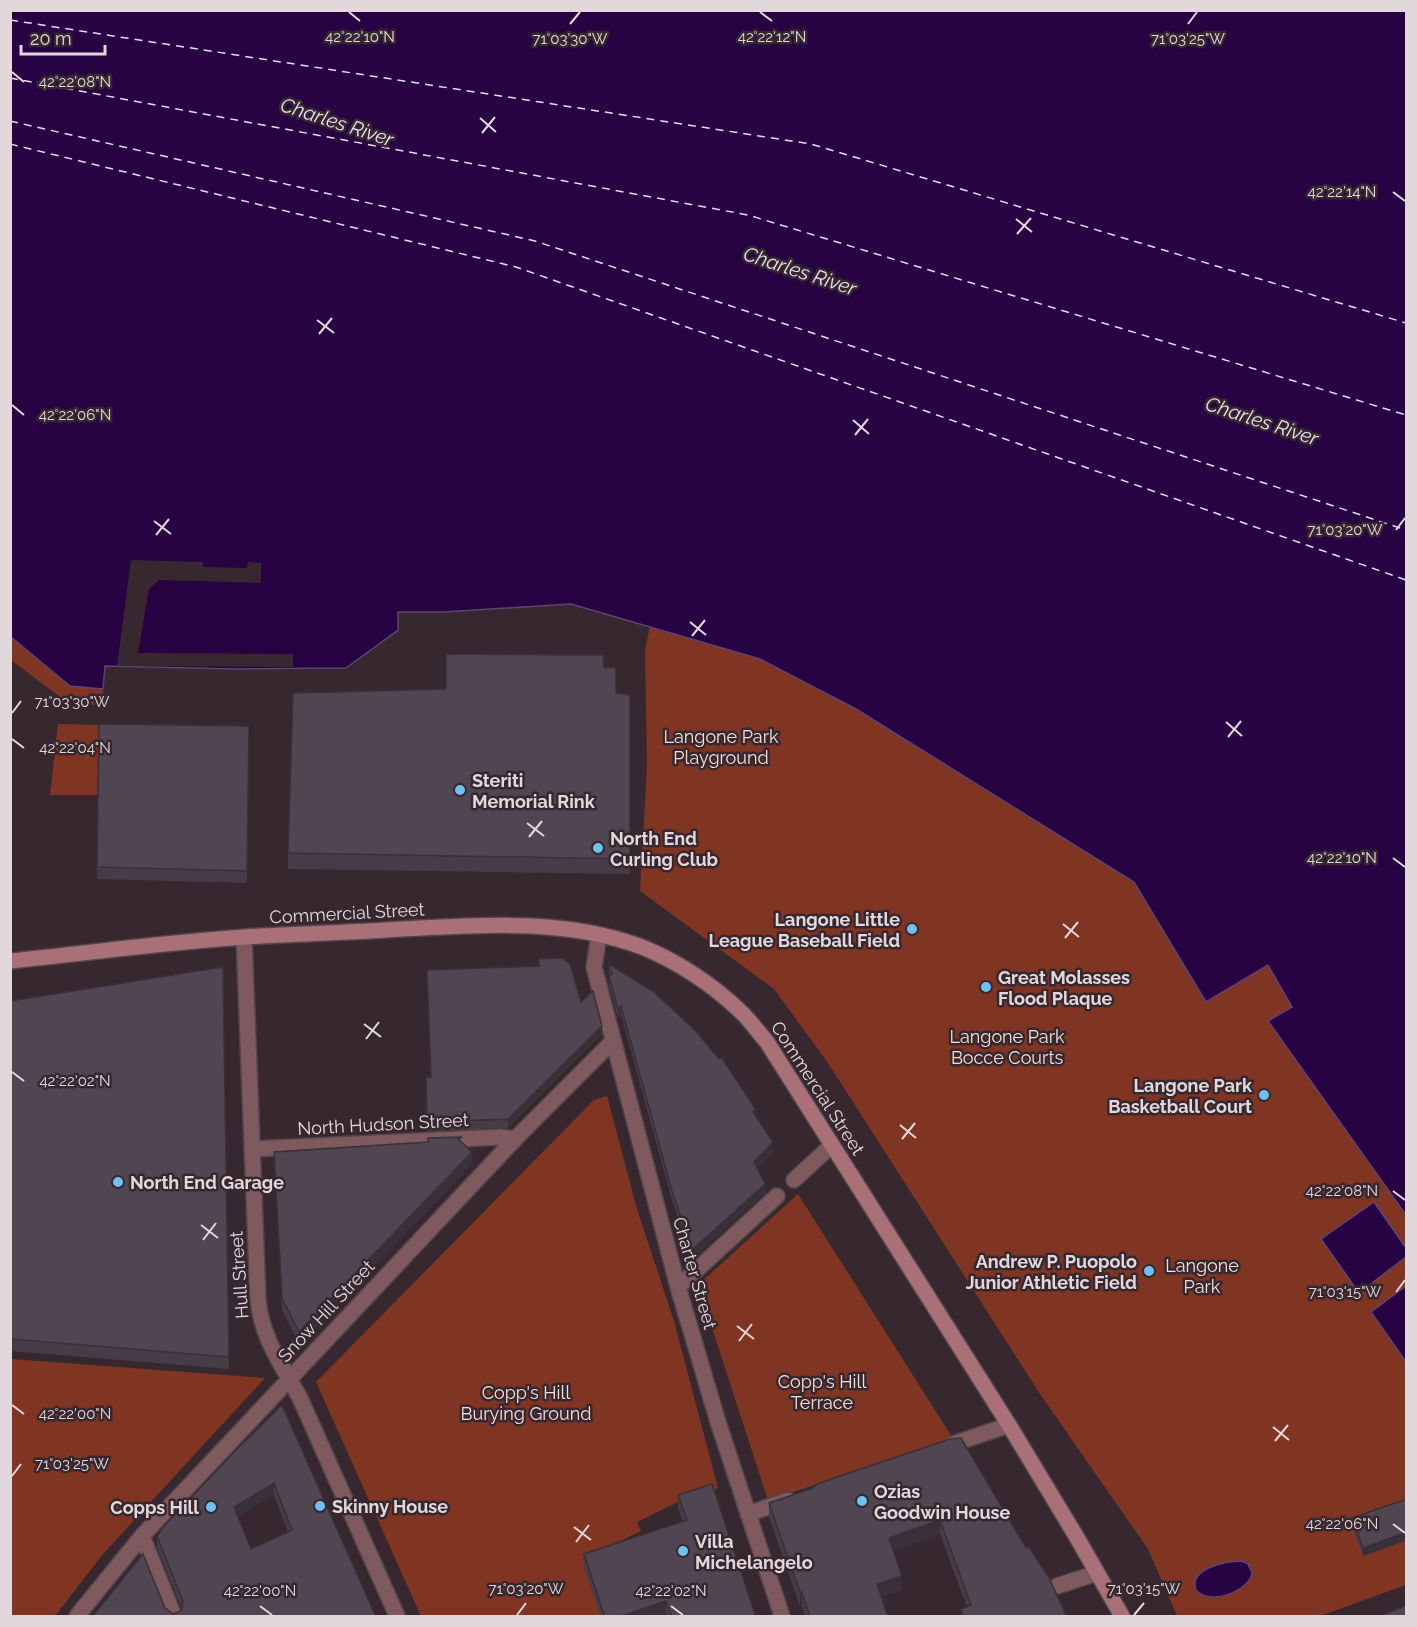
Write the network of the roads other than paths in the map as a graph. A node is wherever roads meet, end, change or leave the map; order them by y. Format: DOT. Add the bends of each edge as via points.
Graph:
graph roads {
  1 [pos="599,934"];
  2 [pos="244,937"];
  3 [pos="10,961"];
  4 [pos="613,1041"];
  5 [pos="515,1138"];
  6 [pos="832,1145"];
  7 [pos="252,1149"];
  8 [pos="794,1180"];
  9 [pos="777,1196"];
  10 [pos="678,1287"];
  11 [pos="288,1379"];
  12 [pos="1009,1425"];
  13 [pos="953,1444"];
  14 [pos="800,1496"];
  15 [pos="748,1514"];
  16 [pos="142,1536"];
  17 [pos="1097,1573"];
  18 [pos="1057,1586"];
  19 [pos="77,1617"];
  20 [pos="174,1617"];
  21 [pos="397,1617"];
  22 [pos="783,1617"];
  23 [pos="1122,1617"];
  1 -- 2 [label="main road, Commercial Street" via="474,926"];
  1 -- 4 [label="street, Charter Street" via="594,967"];
  1 -- 6 [label="main road, Commercial Street" via="644,948 669,961 741,1012 767,1042"];
  2 -- 3 [label="main road, Commercial Street"];
  2 -- 7 [label="street, Hull Street"];
  4 -- 5 [label="street, Snow Hill Street"];
  4 -- 10 [label="street, Charter Street"];
  5 -- 7 [label="street, North Hudson Street"];
  5 -- 11 [label="street, Snow Hill Street"];
  6 -- 8 [label="street"];
  6 -- 12 [label="main road, Commercial Street"];
  7 -- 11 [label="street, Hull Street" via="259,1313"];
  9 -- 10 [label="street"];
  10 -- 15 [label="street, Charter Street"];
  11 -- 16 [label="street, Snow Hill Street"];
  11 -- 21 [label="street, Hull Street"];
  12 -- 13 [label="street"];
  12 -- 17 [label="main road, Commercial Street"];
  14 -- 15 [label="street"];
  15 -- 22 [label="street, Charter Street"];
  16 -- 19 [label="street, Snow Hill Street"];
  16 -- 20 [label="street"];
  17 -- 18 [label="street"];
  17 -- 23 [label="main road, Commercial Street"];
}
